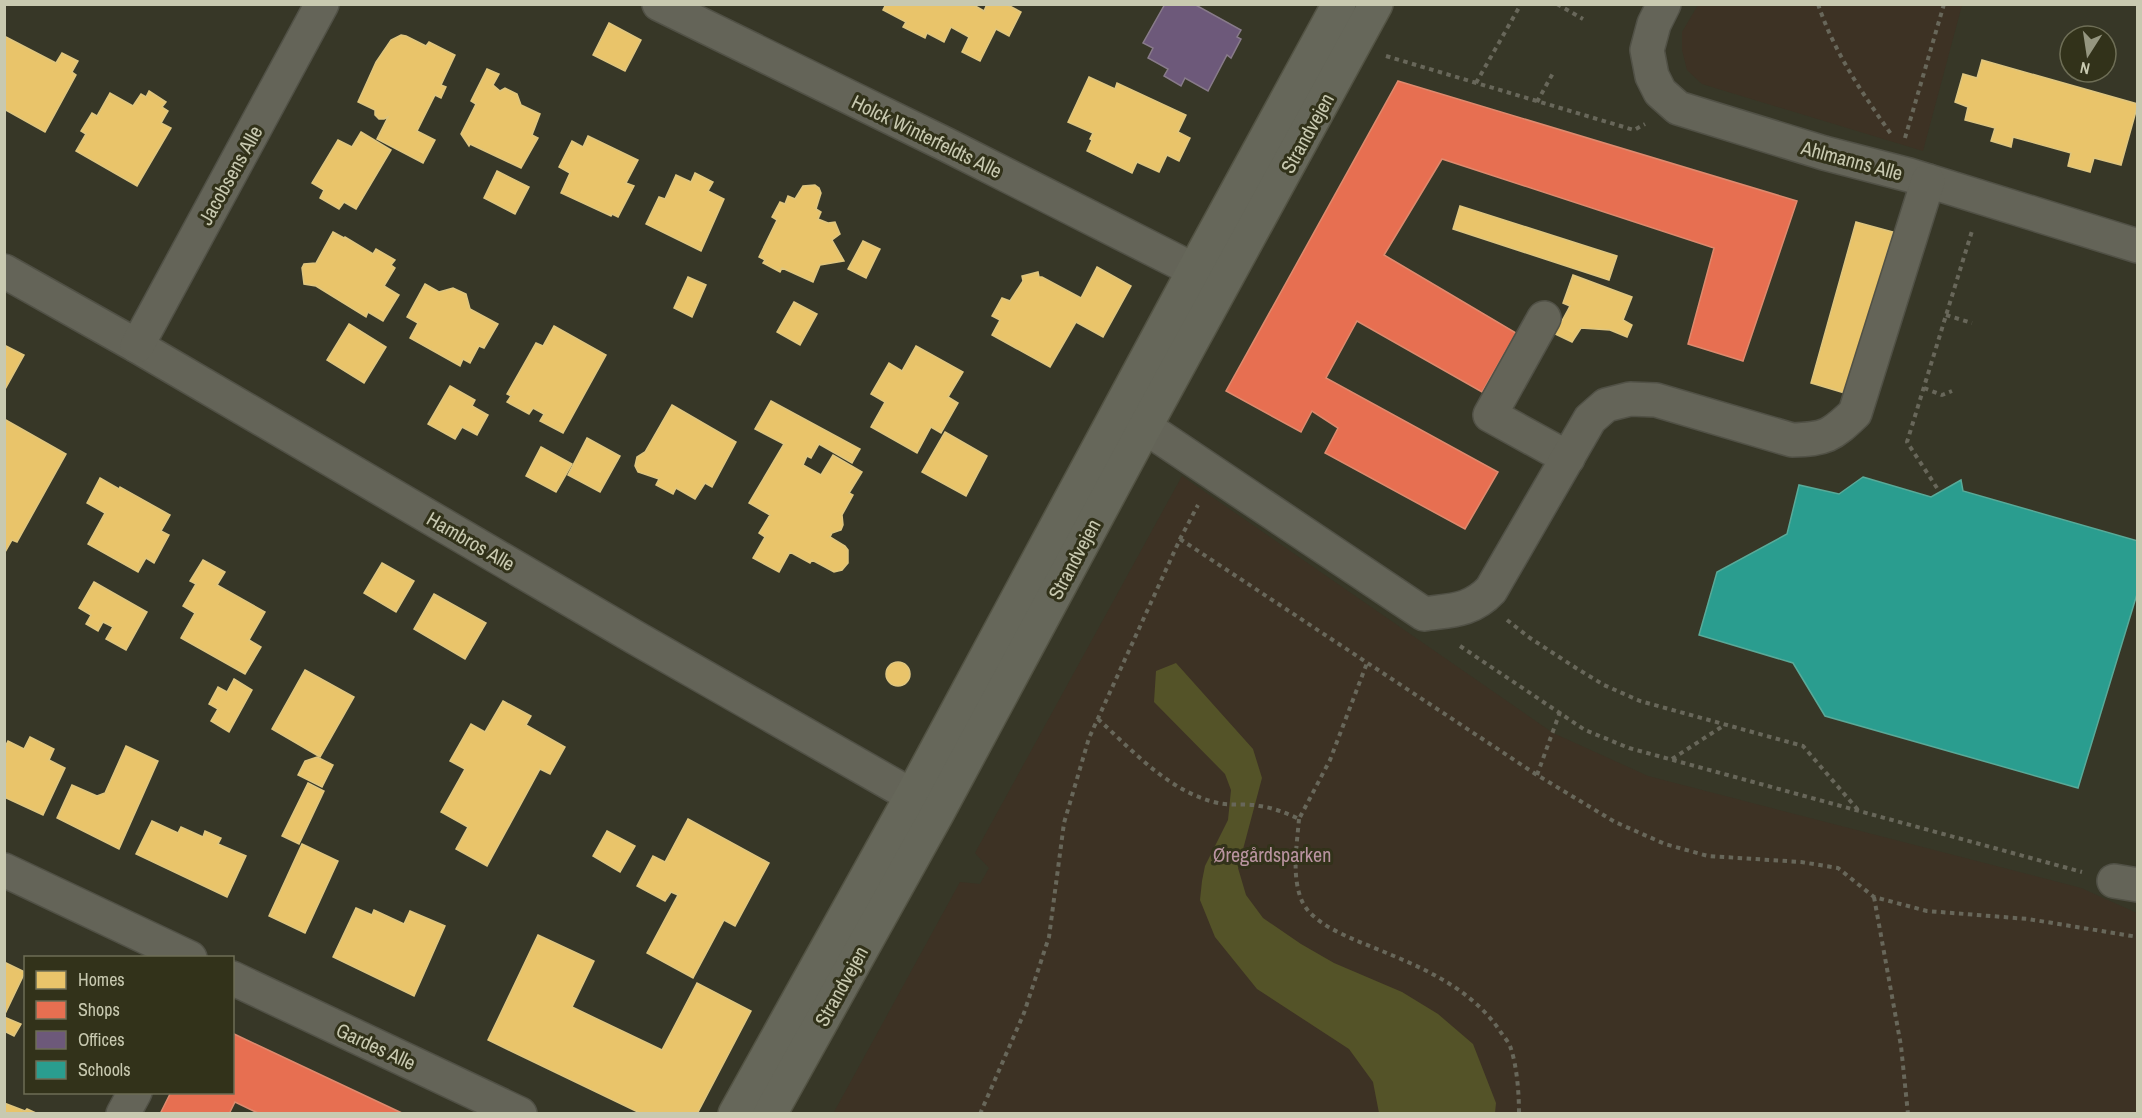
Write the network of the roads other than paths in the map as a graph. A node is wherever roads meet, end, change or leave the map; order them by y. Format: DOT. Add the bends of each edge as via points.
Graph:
graph roads {
  1 [pos="322,4"];
  2 [pos="659,4"];
  3 [pos="1339,4"];
  4 [pos="1376,4"];
  5 [pos="1664,4"];
  6 [pos="1912,170"];
  7 [pos="2138,246"];
  8 [pos="1194,270"];
  9 [pos="4,271"];
  10 [pos="1544,318"];
  11 [pos="137,346"];
  12 [pos="1145,427"];
  13 [pos="1568,459"];
  14 [pos="925,804"];
  15 [pos="4,870"];
  16 [pos="188,956"];
  17 [pos="234,979"];
  18 [pos="134,1094"];
  19 [pos="123,1113"];
  20 [pos="520,1113"];
  21 [pos="735,1113"];
  22 [pos="770,1113"];
  1 -- 11 [label="street, Jacobsens Alle"];
  2 -- 8 [label="street, Holck Winterfeldts Alle"];
  3 -- 8 [label="main road, Strandvejen"];
  4 -- 12 [label="main road, Strandvejen"];
  5 -- 6 [label="street, Ahlmanns Alle" via="1647,50 1660,92 1678,108 1824,153"];
  6 -- 7 [label="street, Ahlmanns Alle" via="1981,198"];
  6 -- 13 [label="street" via="1855,413 1837,431 1816,439 1792,440 1656,400 1630,399 1606,405 1590,419"];
  8 -- 14 [label="main road, Strandvejen"];
  9 -- 11 [label="street, Hambros Alle"];
  10 -- 13 [label="street" via="1490,415"];
  11 -- 14 [label="street, Hambros Alle"];
  12 -- 13 [label="street" via="1424,614 1462,609 1491,590"];
  12 -- 14 [label="main road, Strandvejen"];
  14 -- 21 [label="main road, Strandvejen"];
  14 -- 22 [label="main road, Strandvejen"];
  15 -- 16 [label="street"];
  17 -- 20 [label="street, Gardes Alle"];
  18 -- 19 [label="street"];
}
